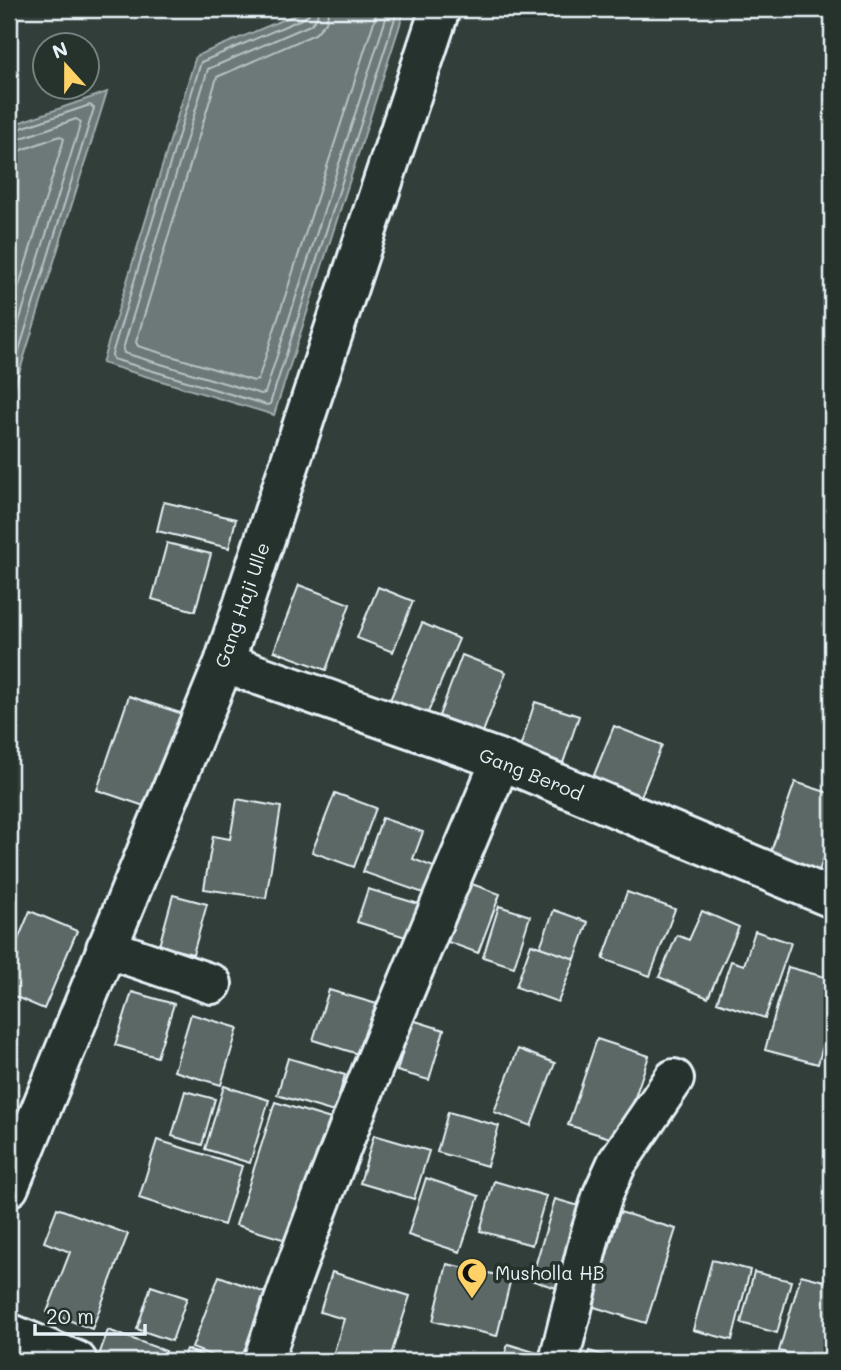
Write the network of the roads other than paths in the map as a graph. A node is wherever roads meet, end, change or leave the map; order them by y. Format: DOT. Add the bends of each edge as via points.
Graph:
graph roads {
  1 [pos="440,9"];
  2 [pos="224,663"];
  3 [pos="501,760"];
  4 [pos="832,898"];
  5 [pos="106,948"];
  6 [pos="212,984"];
  7 [pos="674,1079"];
  8 [pos="9,1187"];
  9 [pos="9,1333"];
  10 [pos="77,1361"];
  11 [pos="263,1361"];
  12 [pos="559,1361"];
  1 -- 2 [label="street, Gang Haji Ulle"];
  2 -- 3 [label="street, Gang Berod"];
  2 -- 5 [label="street, Gang Haji Ulle"];
  3 -- 4 [label="street, Gang Berod"];
  3 -- 11 [label="street" via="344,1141"];
  5 -- 6 [label="street"];
  5 -- 8 [label="street, Gang Haji Ulle"];
  7 -- 12 [label="street" via="617,1163 603,1194"];
  9 -- 10 [label="street"];
}
